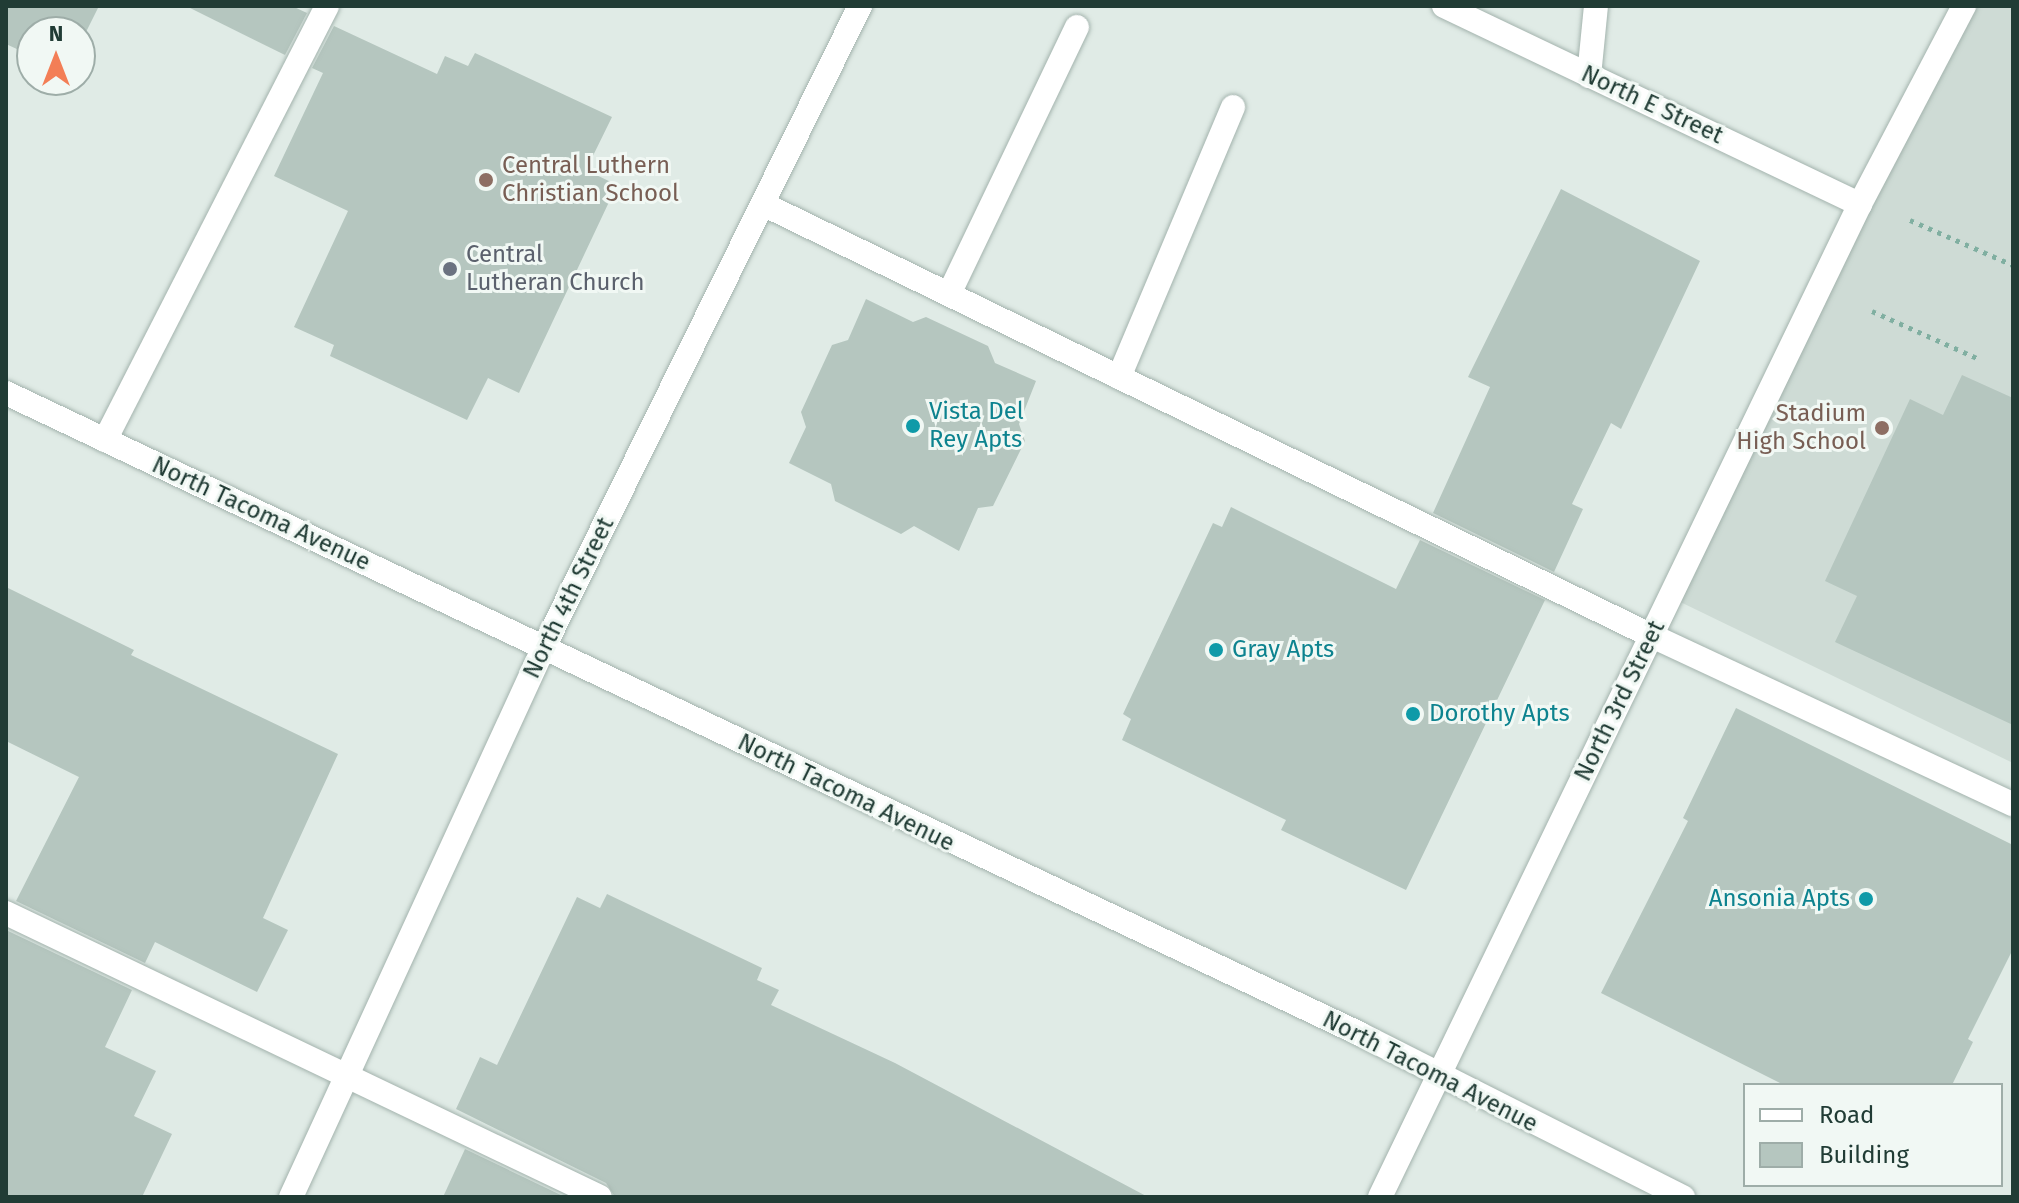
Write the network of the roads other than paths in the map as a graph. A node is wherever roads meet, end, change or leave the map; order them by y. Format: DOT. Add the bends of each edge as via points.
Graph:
graph roads {
  1 [pos="327,6"];
  2 [pos="860,6"];
  3 [pos="1444,6"];
  4 [pos="1596,6"];
  5 [pos="1964,6"];
  6 [pos="1077,27"];
  7 [pos="1589,76"];
  8 [pos="1233,107"];
  9 [pos="1860,204"];
  10 [pos="765,205"];
  11 [pos="949,294"];
  12 [pos="1119,377"];
  13 [pos="6,393"];
  14 [pos="105,440"];
  15 [pos="1652,636"];
  16 [pos="544,647"];
  17 [pos="2013,804"];
  18 [pos="6,913"];
  19 [pos="1436,1076"];
  20 [pos="348,1077"];
  21 [pos="291,1197"];
  22 [pos="600,1197"];
  23 [pos="1380,1197"];
  24 [pos="1683,1197"];
  1 -- 14 [label="street"];
  2 -- 10 [label="street, North 4th Street"];
  3 -- 7 [label="street, North E Street"];
  4 -- 7 [label="street"];
  5 -- 9 [label="street, North 3rd Street"];
  6 -- 11 [label="street"];
  7 -- 9 [label="street, North E Street"];
  8 -- 12 [label="street"];
  9 -- 15 [label="street, North 3rd Street"];
  10 -- 11 [label="street"];
  10 -- 16 [label="street, North 4th Street"];
  11 -- 12 [label="street"];
  12 -- 15 [label="street"];
  13 -- 14 [label="street, North Tacoma Avenue"];
  14 -- 16 [label="street, North Tacoma Avenue"];
  15 -- 17 [label="street"];
  15 -- 19 [label="street, North 3rd Street"];
  16 -- 19 [label="street, North Tacoma Avenue" via="1360,1034"];
  16 -- 20 [label="street, North 4th Street"];
  18 -- 20 [label="street"];
  19 -- 23 [label="street, North 3rd Street"];
  19 -- 24 [label="street, North Tacoma Avenue"];
  20 -- 21 [label="street, North 4th Street"];
  20 -- 22 [label="street"];
}
